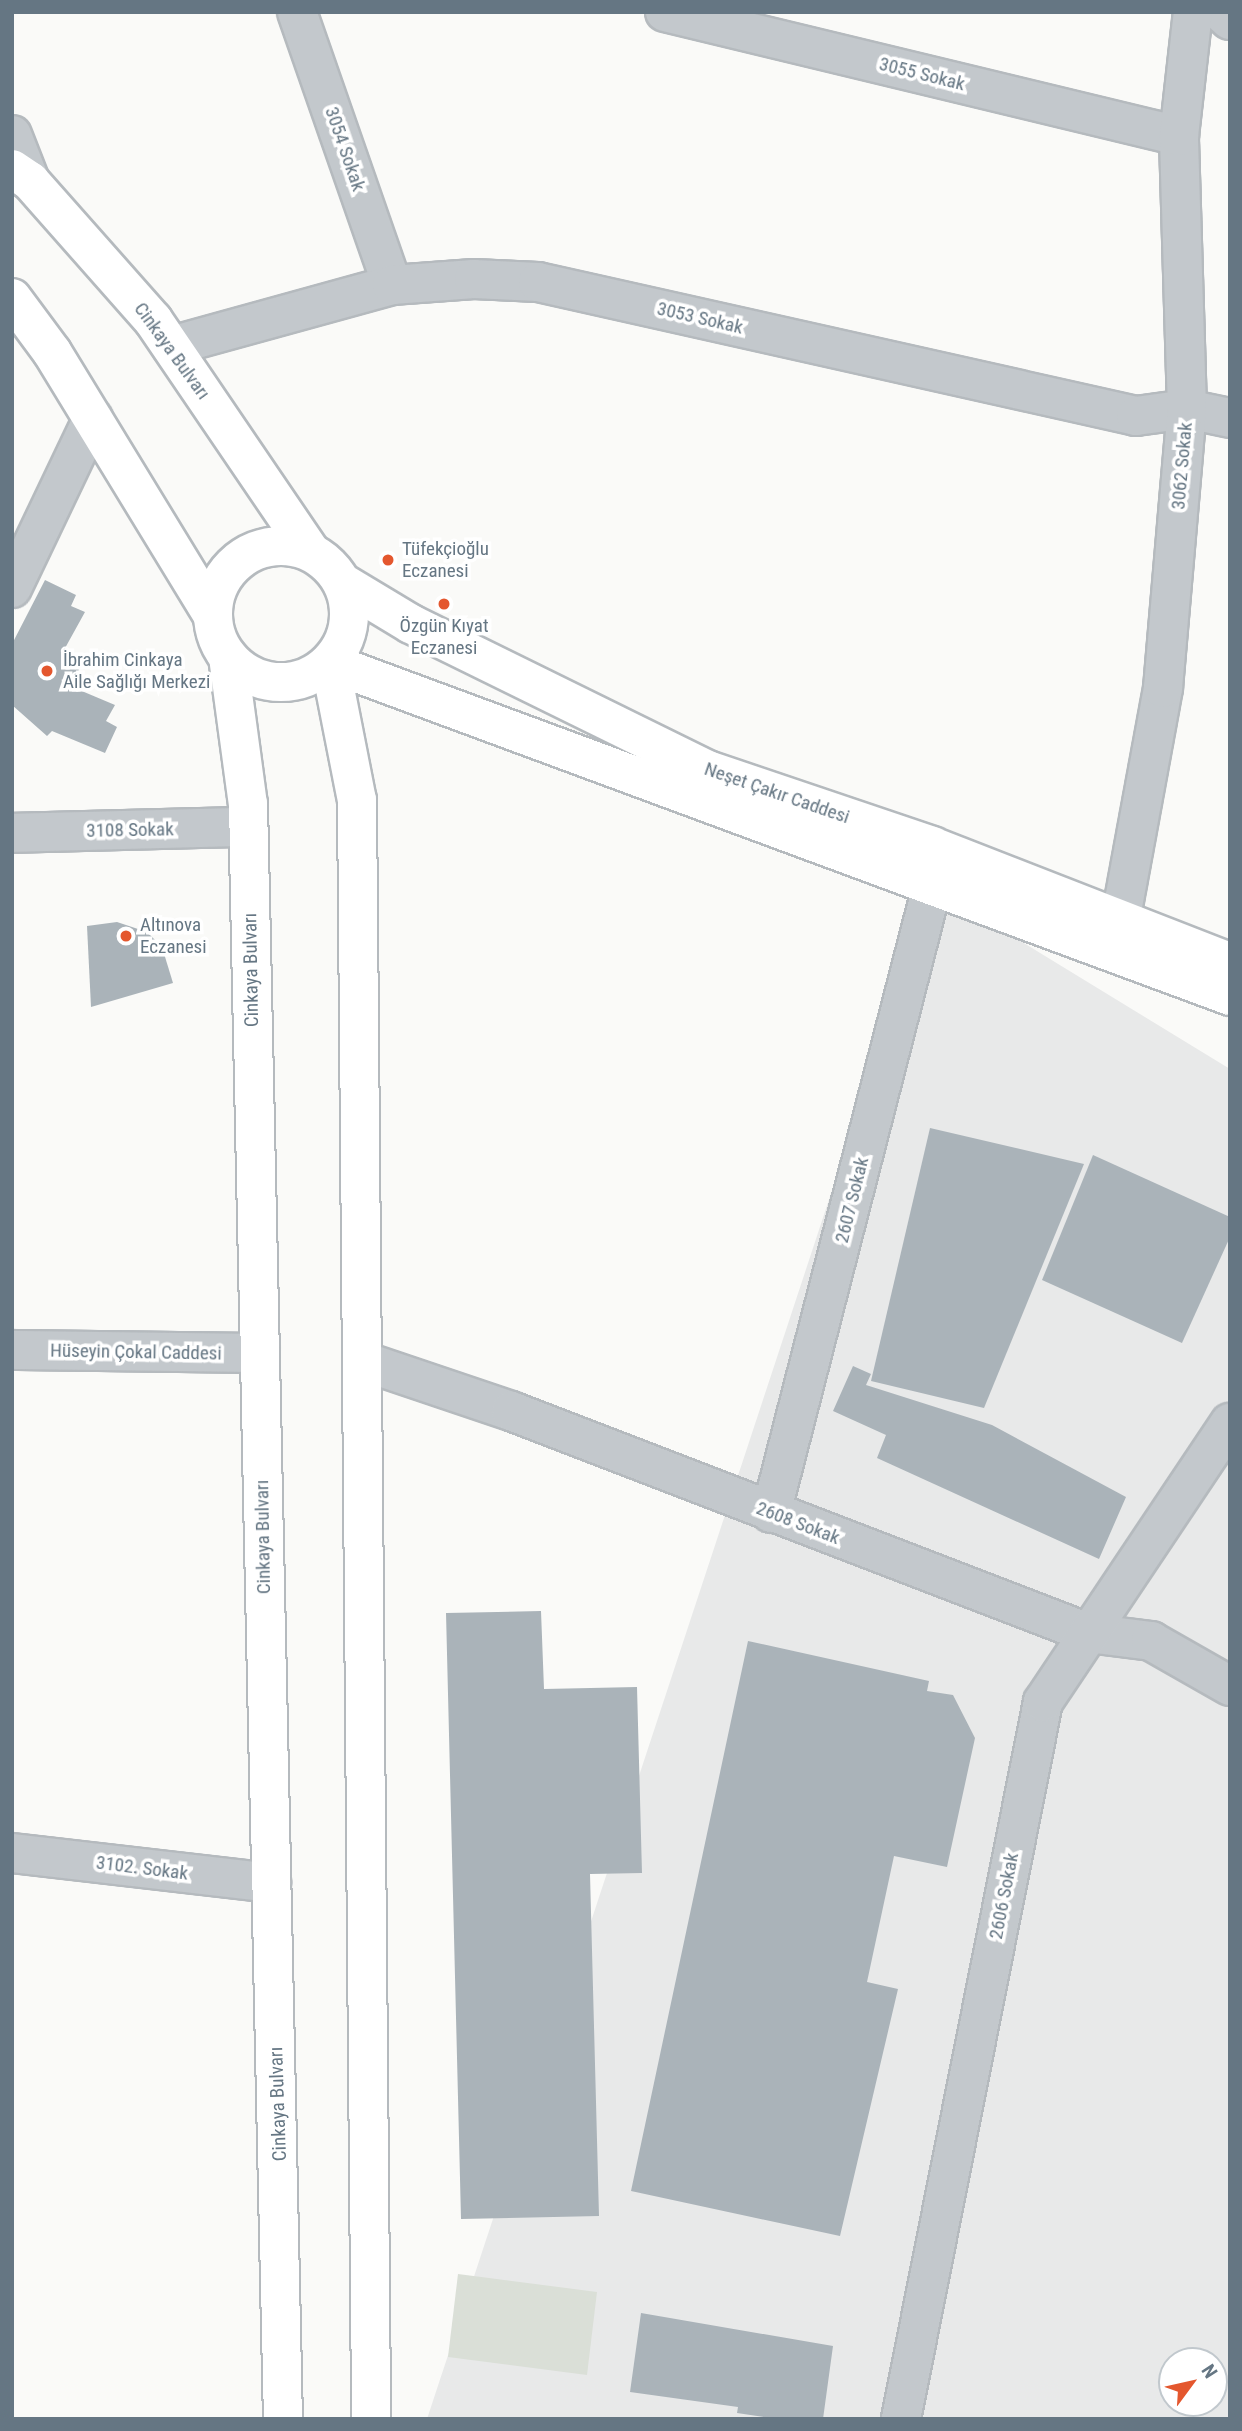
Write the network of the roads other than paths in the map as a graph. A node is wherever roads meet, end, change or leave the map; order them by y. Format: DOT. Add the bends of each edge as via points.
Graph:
graph roads {
  1 [pos="297,12"];
  2 [pos="665,12"];
  3 [pos="1193,12"];
  4 [pos="1221,12"];
  5 [pos="1230,20"];
  6 [pos="12,135"];
  7 [pos="1179,136"];
  8 [pos="21,175"];
  9 [pos="392,285"];
  10 [pos="12,298"];
  11 [pos="171,346"];
  12 [pos="1187,409"];
  13 [pos="93,418"];
  14 [pos="1230,418"];
  15 [pos="310,551"];
  16 [pos="343,583"];
  17 [pos="12,588"];
  18 [pos="213,616"];
  19 [pos="228,657"];
  20 [pos="330,663"];
  21 [pos="248,827"];
  22 [pos="12,833"];
  23 [pos="932,887"];
  24 [pos="1121,917"];
  25 [pos="1230,961"];
  26 [pos="1230,996"];
  27 [pos="12,1350"];
  28 [pos="260,1353"];
  29 [pos="363,1361"];
  30 [pos="1230,1423"];
  31 [pos="771,1513"];
  32 [pos="1088,1633"];
  33 [pos="1230,1686"];
  34 [pos="12,1853"];
  35 [pos="271,1883"];
  36 [pos="283,2419"];
  37 [pos="371,2419"];
  38 [pos="901,2419"];
  1 -- 9 [label="street, 3054 Sokak"];
  2 -- 7 [label="street, 3055 Sokak"];
  3 -- 7 [label="street, 3062 Sokak"];
  4 -- 5 [label="street"];
  6 -- 8 [label="street"];
  7 -- 12 [label="street, 3062 Sokak"];
  8 -- 11 [label="main road, Cinkaya Bulvarı"];
  9 -- 11 [label="street, 3053 Sokak"];
  9 -- 12 [label="street, 3053 Sokak" via="474,279 538,282 1136,416"];
  10 -- 13 [label="main road"];
  11 -- 15 [label="main road, Cinkaya Bulvarı"];
  12 -- 14 [label="street, 3053 Sokak"];
  12 -- 24 [label="street, 3062 Sokak" via="1163,688"];
  13 -- 17 [label="street"];
  13 -- 18 [label="main road"];
  15 -- 16 [label="main road"];
  15 -- 18 [label="main road" via="264,547 243,556 226,572"];
  16 -- 20 [label="main road" via="349,625"];
  16 -- 24 [label="main road, Neşet Çakır Caddesi" via="411,624 708,770"];
  18 -- 19 [label="main road"];
  19 -- 20 [label="main road" via="242,670 277,683 315,675"];
  19 -- 21 [label="main road, Cinkaya Bulvarı"];
  20 -- 23 [label="main road, Neşet Çakır Caddesi"];
  20 -- 29 [label="main road" via="357,800"];
  21 -- 22 [label="street, 3108 Sokak"];
  21 -- 28 [label="main road, Cinkaya Bulvarı"];
  23 -- 26 [label="main road, Neşet Çakır Caddesi"];
  23 -- 31 [label="street, 2607 Sokak"];
  24 -- 25 [label="main road, Neşet Çakır Caddesi"];
  27 -- 28 [label="street, Hüseyin Çokal Caddesi"];
  28 -- 35 [label="main road, Cinkaya Bulvarı"];
  29 -- 31 [label="street, 2608 Sokak" via="511,1411"];
  29 -- 37 [label="main road"];
  30 -- 32 [label="street, 2606 Sokak"];
  31 -- 32 [label="street, 2608 Sokak"];
  32 -- 33 [label="street, 2608 Sokak" via="1151,1641"];
  32 -- 38 [label="street, 2606 Sokak" via="1043,1702"];
  34 -- 35 [label="street, 3102. Sokak"];
  35 -- 36 [label="main road, Cinkaya Bulvarı"];
}
